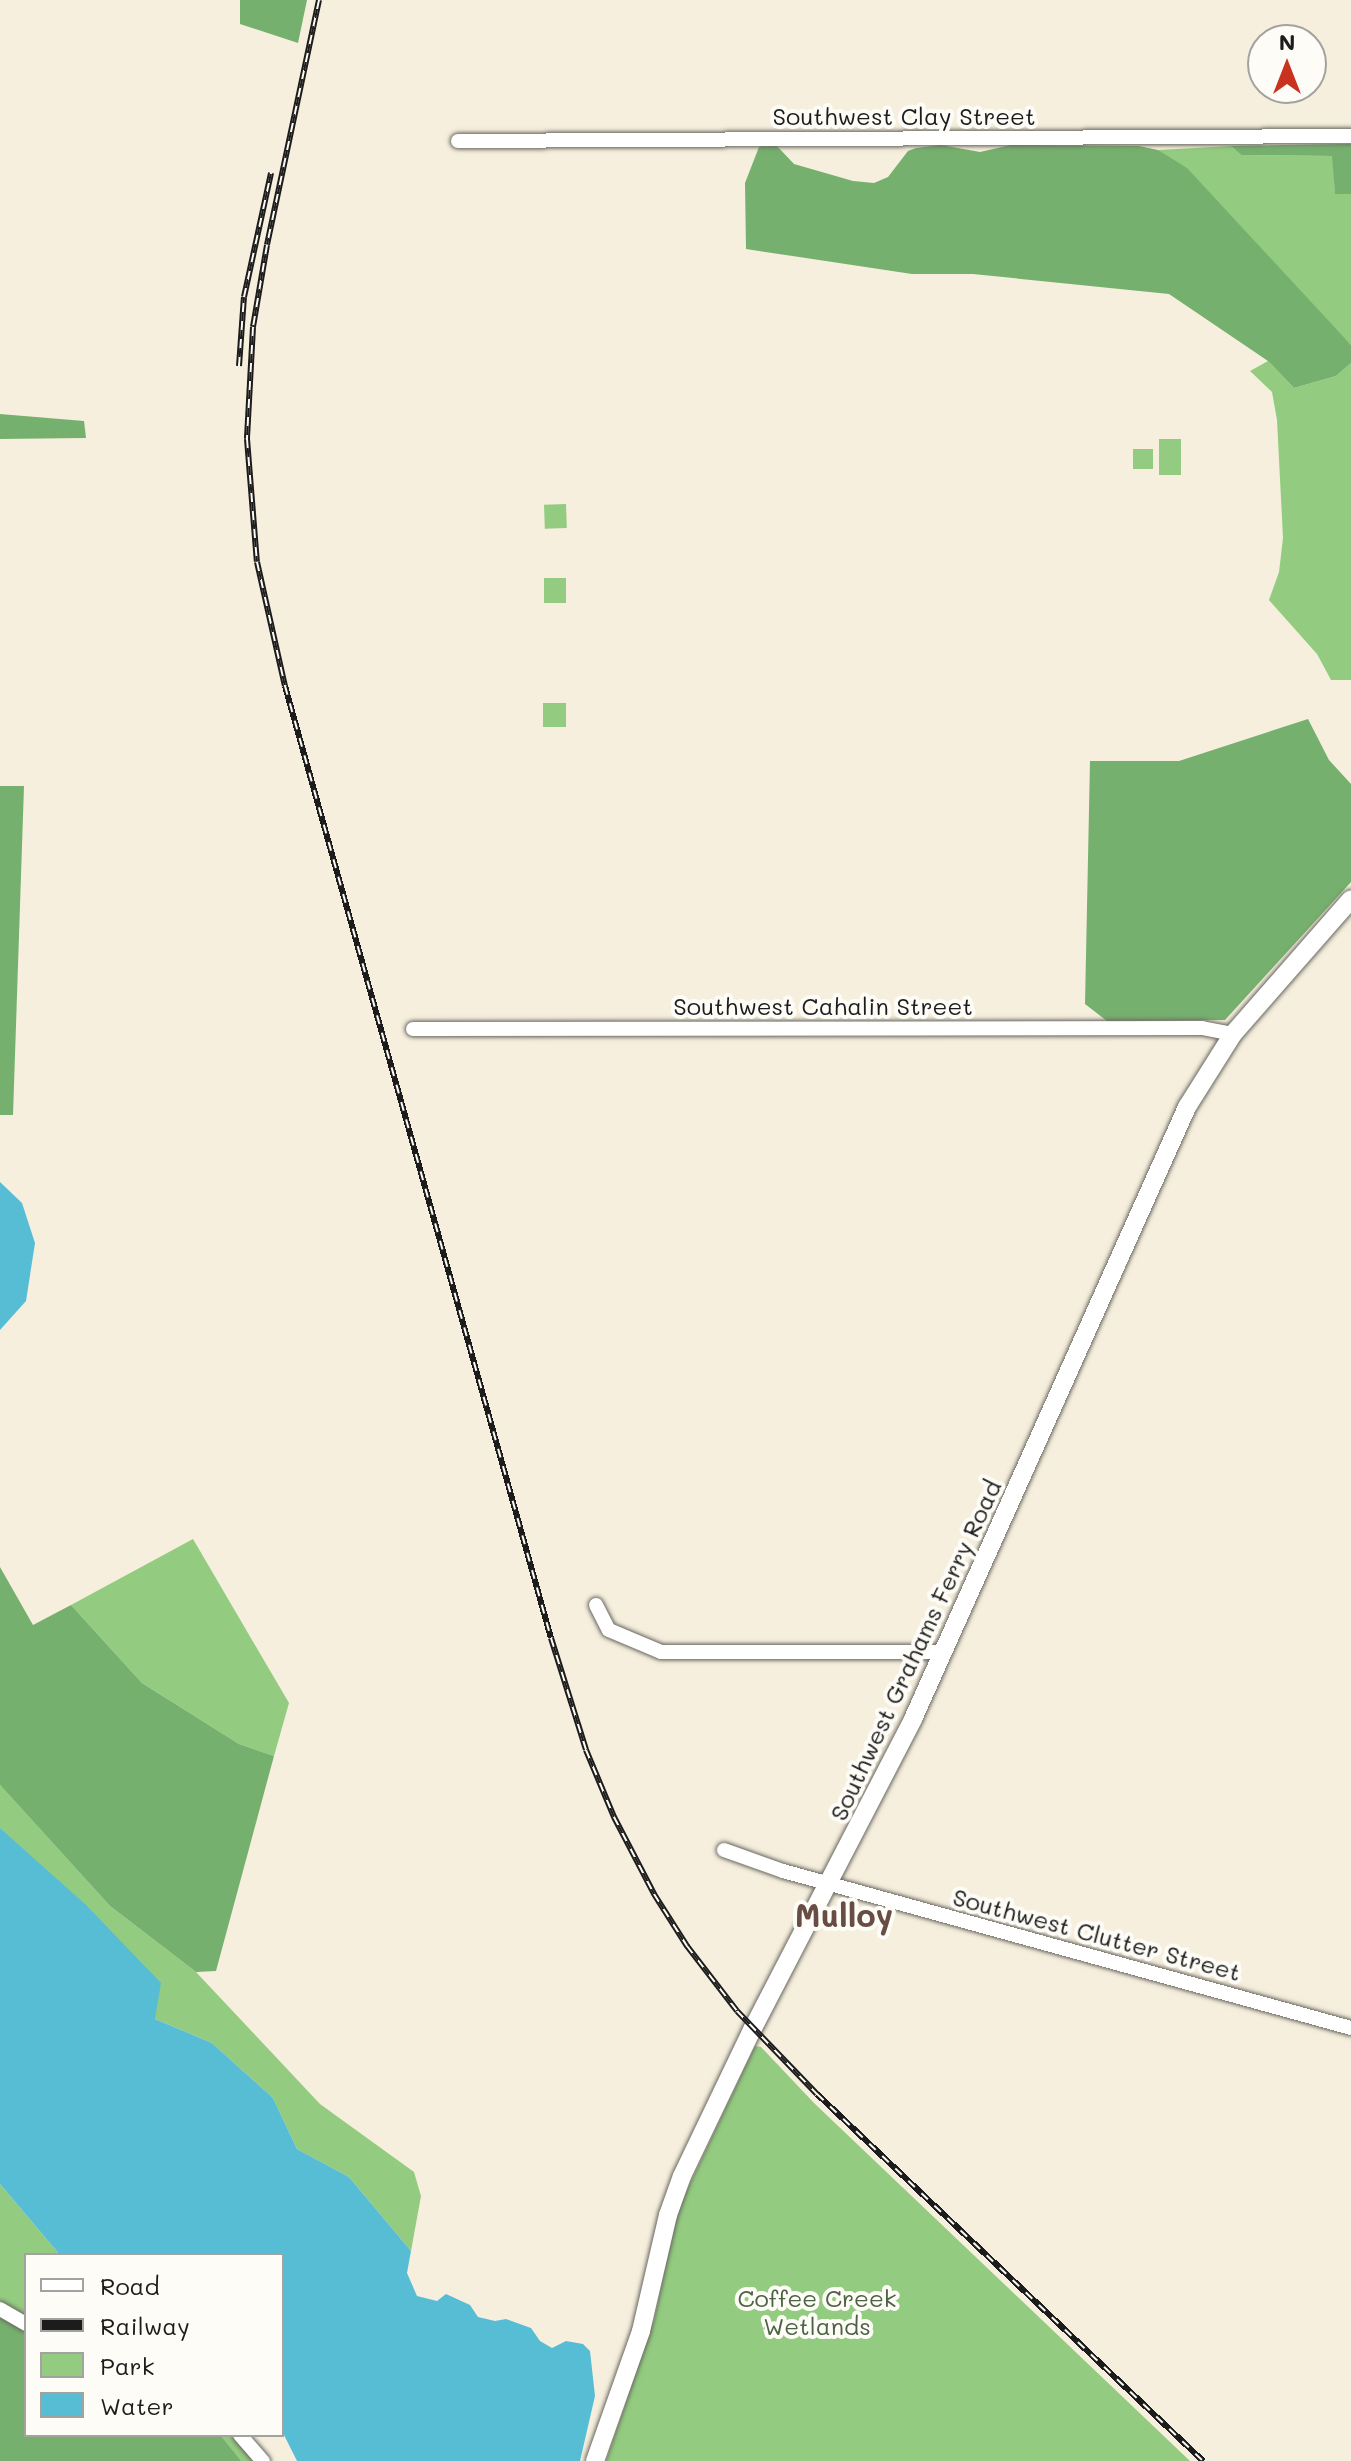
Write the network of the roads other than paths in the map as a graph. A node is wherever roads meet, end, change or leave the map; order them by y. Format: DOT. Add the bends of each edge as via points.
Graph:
graph roads {
  1 [pos="1351,136"];
  2 [pos="458,141"];
  3 [pos="1351,899"];
  4 [pos="413,1029"];
  5 [pos="1233,1034"];
  6 [pos="596,1605"];
  7 [pos="944,1652"];
  8 [pos="724,1850"];
  9 [pos="830,1883"];
  10 [pos="1351,2028"];
  11 [pos="0,2309"];
  12 [pos="24,2323"];
  13 [pos="242,2437"];
  14 [pos="263,2461"];
  15 [pos="595,2461"];
  1 -- 2 [label="street, Southwest Clay Street"];
  3 -- 5 [label="main road, Southwest Grahams Ferry Road"];
  4 -- 5 [label="street, Southwest Cahalin Street" via="1186,1028"];
  5 -- 7 [label="main road, Southwest Grahams Ferry Road" via="1201,1082 1164,1156"];
  6 -- 7 [label="street" via="609,1630 661,1652"];
  7 -- 9 [label="main road, Southwest Grahams Ferry Road"];
  8 -- 9 [label="street, Southwest Clutter Street"];
  9 -- 10 [label="street, Southwest Clutter Street"];
  9 -- 15 [label="main road, Southwest Grahams Ferry Road" via="678,2185 641,2331"];
  11 -- 12 [label="street"];
  13 -- 14 [label="street"];
}
